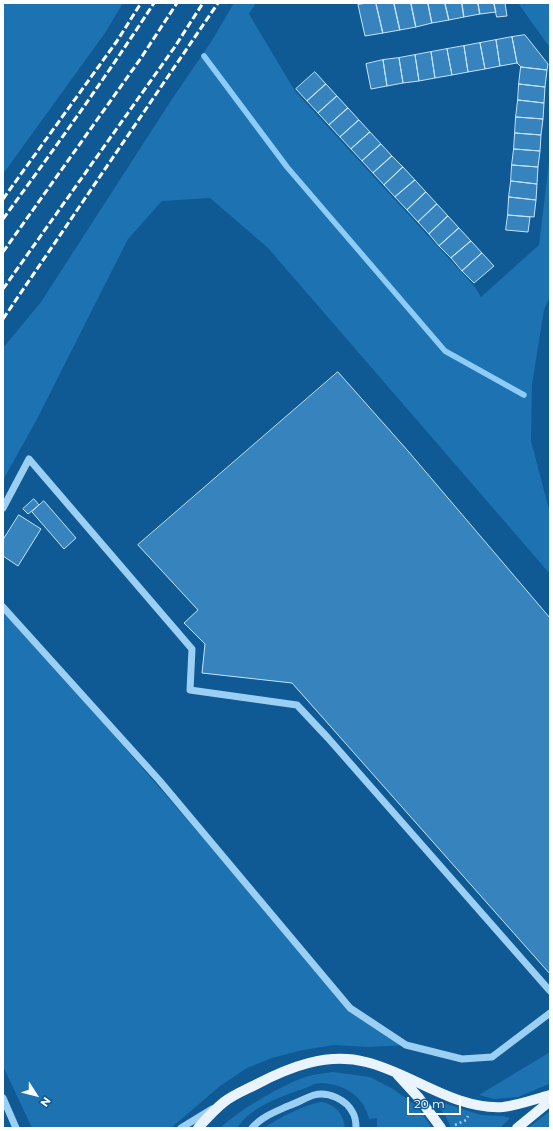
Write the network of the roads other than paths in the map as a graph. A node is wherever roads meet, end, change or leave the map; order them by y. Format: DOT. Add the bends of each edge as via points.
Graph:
graph roads {
  1 [pos="3,508"];
  2 [pos="3,606"];
  3 [pos="550,990"];
  4 [pos="550,1013"];
  5 [pos="394,1071"];
  6 [pos="550,1094"];
  7 [pos="3,1098"];
  8 [pos="550,1101"];
  9 [pos="225,1102"];
  10 [pos="16,1128"];
  11 [pos="181,1128"];
  12 [pos="198,1128"];
  13 [pos="252,1128"];
  14 [pos="356,1128"];
  15 [pos="441,1128"];
  16 [pos="517,1128"];
  1 -- 3 [label="street" via="29,459 192,649 190,690 297,705"];
  2 -- 4 [label="street" via="159,780 350,1008 406,1045 462,1059 492,1057"];
  5 -- 6 [label="main road" via="471,1104 509,1106"];
  5 -- 9 [label="main road" via="350,1059 313,1062 273,1076"];
  5 -- 15 [label="main road" via="419,1098"];
  7 -- 10 [label="street"];
  8 -- 16 [label="main road"];
  9 -- 11 [label="street"];
  9 -- 12 [label="main road"];
  13 -- 14 [label="street" via="259,1120 279,1110 314,1095 324,1094 340,1099 351,1108"];
}
